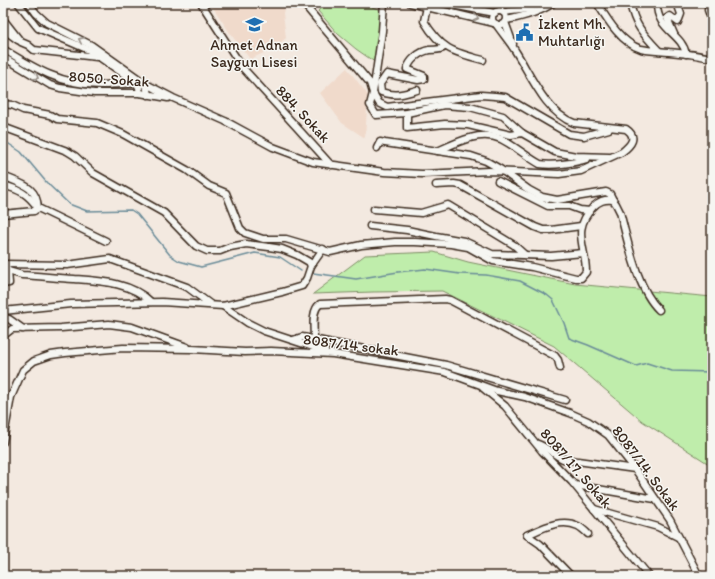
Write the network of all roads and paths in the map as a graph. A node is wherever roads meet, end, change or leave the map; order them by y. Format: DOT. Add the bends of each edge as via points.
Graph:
graph roads {
  1 [pos="18,3"];
  2 [pos="29,3"];
  3 [pos="202,3"];
  4 [pos="303,3"];
  5 [pos="384,3"];
  6 [pos="410,3"];
  7 [pos="441,3"];
  8 [pos="503,3"];
  9 [pos="541,3"];
  10 [pos="553,3"];
  11 [pos="597,3"];
  12 [pos="630,3"];
  13 [pos="657,3"];
  14 [pos="677,3"];
  15 [pos="712,3"];
  16 [pos="427,7"];
  17 [pos="499,12"];
  18 [pos="3,19"];
  19 [pos="505,21"];
  20 [pos="712,21"];
  21 [pos="495,23"];
  22 [pos="3,29"];
  23 [pos="676,39"];
  24 [pos="21,42"];
  25 [pos="445,47"];
  26 [pos="3,48"];
  27 [pos="516,51"];
  28 [pos="659,51"];
  29 [pos="686,54"];
  30 [pos="3,57"];
  31 [pos="98,57"];
  32 [pos="712,58"];
  33 [pos="483,60"];
  34 [pos="137,83"];
  35 [pos="146,84"];
  36 [pos="417,90"];
  37 [pos="373,93"];
  38 [pos="140,94"];
  39 [pos="148,95"];
  40 [pos="173,98"];
  41 [pos="3,104"];
  42 [pos="407,113"];
  43 [pos="3,127"];
  44 [pos="613,128"];
  45 [pos="522,133"];
  46 [pos="377,148"];
  47 [pos="438,151"];
  48 [pos="592,157"];
  49 [pos="612,157"];
  50 [pos="331,164"];
  51 [pos="506,173"];
  52 [pos="3,176"];
  53 [pos="498,181"];
  54 [pos="3,185"];
  55 [pos="436,185"];
  56 [pos="613,200"];
  57 [pos="38,208"];
  58 [pos="374,209"];
  59 [pos="590,210"];
  60 [pos="3,214"];
  61 [pos="370,226"];
  62 [pos="582,226"];
  63 [pos="106,241"];
  64 [pos="323,249"];
  65 [pos="583,253"];
  66 [pos="525,255"];
  67 [pos="3,265"];
  68 [pos="311,266"];
  69 [pos="8,271"];
  70 [pos="3,284"];
  71 [pos="151,302"];
  72 [pos="211,305"];
  73 [pos="223,306"];
  74 [pos="659,310"];
  75 [pos="3,311"];
  76 [pos="3,317"];
  77 [pos="24,329"];
  78 [pos="3,336"];
  79 [pos="314,339"];
  80 [pos="293,340"];
  81 [pos="192,349"];
  82 [pos="333,354"];
  83 [pos="560,368"];
  84 [pos="478,383"];
  85 [pos="565,400"];
  86 [pos="3,442"];
  87 [pos="537,444"];
  88 [pos="635,469"];
  89 [pos="575,485"];
  90 [pos="655,499"];
  91 [pos="594,509"];
  92 [pos="588,534"];
  93 [pos="679,537"];
  94 [pos="570,576"];
  95 [pos="649,576"];
  96 [pos="699,576"];
  1 -- 31 [label="street" via="38,28 89,50"];
  35 -- 2 [label="street, one-way" via="91,45 47,23"];
  3 -- 50 [label="street, 884. Sokak" via="242,67"];
  4 -- 37 [label="street" via="370,83"];
  5 -- 37 [label="street"];
  6 -- 16 [label="street"];
  7 -- 17 [label="street"];
  8 -- 17 [label="street"];
  9 -- 17 [label="street" via="529,9"];
  10 -- 19 [label="street" via="528,15"];
  11 -- 28 [label="street" via="610,23 630,44 640,49"];
  12 -- 28 [label="street" via="638,27"];
  13 -- 23 [label="street" via="658,16"];
  14 -- 23 [label="street" via="681,14 678,22 670,16 667,18"];
  15 -- 20 [label="street" via="708,10"];
  16 -- 21 [label="street, one-way"];
  16 -- 25 [label="street" via="424,21"];
  17 -- 19 [label="street" via="506,16"];
  17 -- 21 [label="street" via="492,19"];
  18 -- 24 [label="street"];
  19 -- 21 [label="street" via="502,24"];
  19 -- 27 [label="street"];
  21 -- 27 [label="street"];
  22 -- 24 [label="street"];
  23 -- 29 [label="street" via="684,46"];
  24 -- 31 [label="street" via="34,50"];
  25 -- 33 [label="street"];
  25 -- 36 [label="street" via="428,50 412,60 407,69 424,76 424,79 386,74 380,84 381,92 392,96"];
  26 -- 34 [label="street, 8050. Sokak" via="60,79 99,85"];
  27 -- 44 [label="street" via="540,92 560,116 574,123"];
  28 -- 29 [label="street"];
  29 -- 32 [label="street"];
  30 -- 38 [label="street, 8050. Sokak, one-way" via="50,85 60,88 94,93"];
  31 -- 34 [label="street"];
  34 -- 35 [label="street, 8050. Sokak"];
  34 -- 38 [label="street"];
  35 -- 39 [label="street"];
  35 -- 40 [label="street"];
  37 -- 42 [label="street" via="370,105 376,115"];
  37 -- 44 [label="street" via="379,103 388,107 481,95 505,97 569,134 584,136"];
  38 -- 39 [label="street, 8050. Sokak"];
  39 -- 40 [label="street, 8050. Sokak"];
  40 -- 50 [label="street" via="225,121 273,147 313,162"];
  41 -- 64 [label="street" via="57,119 97,123 123,134 187,170 209,186 226,193 236,220 245,233 263,239 286,239"];
  42 -- 45 [label="street" via="444,105 470,107 503,116"];
  42 -- 45 [label="street" via="407,128 445,124 468,125 511,135"];
  43 -- 68 [label="street" via="71,154 93,173 164,213 196,246 208,251 220,251 246,244 282,249 309,262"];
  44 -- 49 [label="street" via="626,129 631,132 632,138 628,148"];
  45 -- 48 [label="street" via="555,152"];
  46 -- 47 [label="street" via="380,142 385,142"];
  47 -- 48 [label="street" via="468,138 484,136 502,140 540,164 586,160"];
  47 -- 51 [label="street" via="471,156 486,161"];
  48 -- 49 [label="street"];
  49 -- 51 [label="street" via="581,171 559,174"];
  50 -- 51 [label="street" via="414,174 489,171"];
  51 -- 56 [label="street" via="529,190 557,200 606,192"];
  52 -- 57 [label="street" via="33,191"];
  53 -- 59 [label="street" via="548,206"];
  54 -- 57 [label="street" via="22,192"];
  55 -- 62 [label="street" via="460,185 543,230"];
  56 -- 59 [label="street" via="602,200"];
  56 -- 74 [label="street" via="620,212 643,288"];
  57 -- 60 [label="street" via="34,211"];
  57 -- 63 [label="street"];
  58 -- 66 [label="street" via="421,213 448,205 514,245"];
  59 -- 62 [label="street"];
  61 -- 66 [label="street" via="464,240 492,254"];
  62 -- 65 [label="street" via="580,234"];
  64 -- 65 [label="street" via="330,252 361,245 401,242 451,244 468,247 493,261 532,266 576,278 581,278 586,272"];
  64 -- 68 [label="street"];
  65 -- 66 [label="street"];
  67 -- 69 [label="street"];
  67 -- 72 [label="street" via="67,265 110,259 187,286"];
  68 -- 73 [label="street" via="302,286"];
  69 -- 70 [label="street" via="9,283"];
  69 -- 71 [label="street" via="22,275 107,282 130,288"];
  71 -- 72 [label="street"];
  71 -- 75 [label="street" via="71,304"];
  72 -- 73 [label="street"];
  73 -- 80 [label="street" via="264,331"];
  76 -- 77 [label="street"];
  77 -- 78 [label="street" via="12,329"];
  77 -- 81 [label="street" via="109,324 132,326"];
  79 -- 80 [label="street" via="302,337"];
  79 -- 83 [label="street" via="315,312 320,304 445,299 555,356"];
  79 -- 85 [label="street" via="446,365"];
  80 -- 82 [label="street"];
  81 -- 82 [label="street, 8087/14 sokak"];
  81 -- 86 [label="street" via="123,348 51,355 34,361 23,370 14,387"];
  82 -- 84 [label="street, 8087/14 sokak" via="445,372"];
  84 -- 87 [label="street, 8087/17. Sokak" via="505,406"];
  84 -- 88 [label="street, 8087/14. Sokak" via="497,391 525,397 588,421 608,435"];
  87 -- 88 [label="street" via="563,459"];
  87 -- 89 [label="street, 8087/17. Sokak"];
  88 -- 90 [label="street, 8087/14. Sokak"];
  89 -- 90 [label="street"];
  89 -- 91 [label="street, 8087/17. Sokak"];
  90 -- 93 [label="street, 8087/14. Sokak"];
  91 -- 93 [label="street" via="658,527"];
  91 -- 95 [label="street, 8087/17. Sokak"];
  92 -- 94 [label="street" via="578,526 564,523 550,525 527,535 540,544"];
  93 -- 96 [label="street, 8087/14. Sokak"];
}
